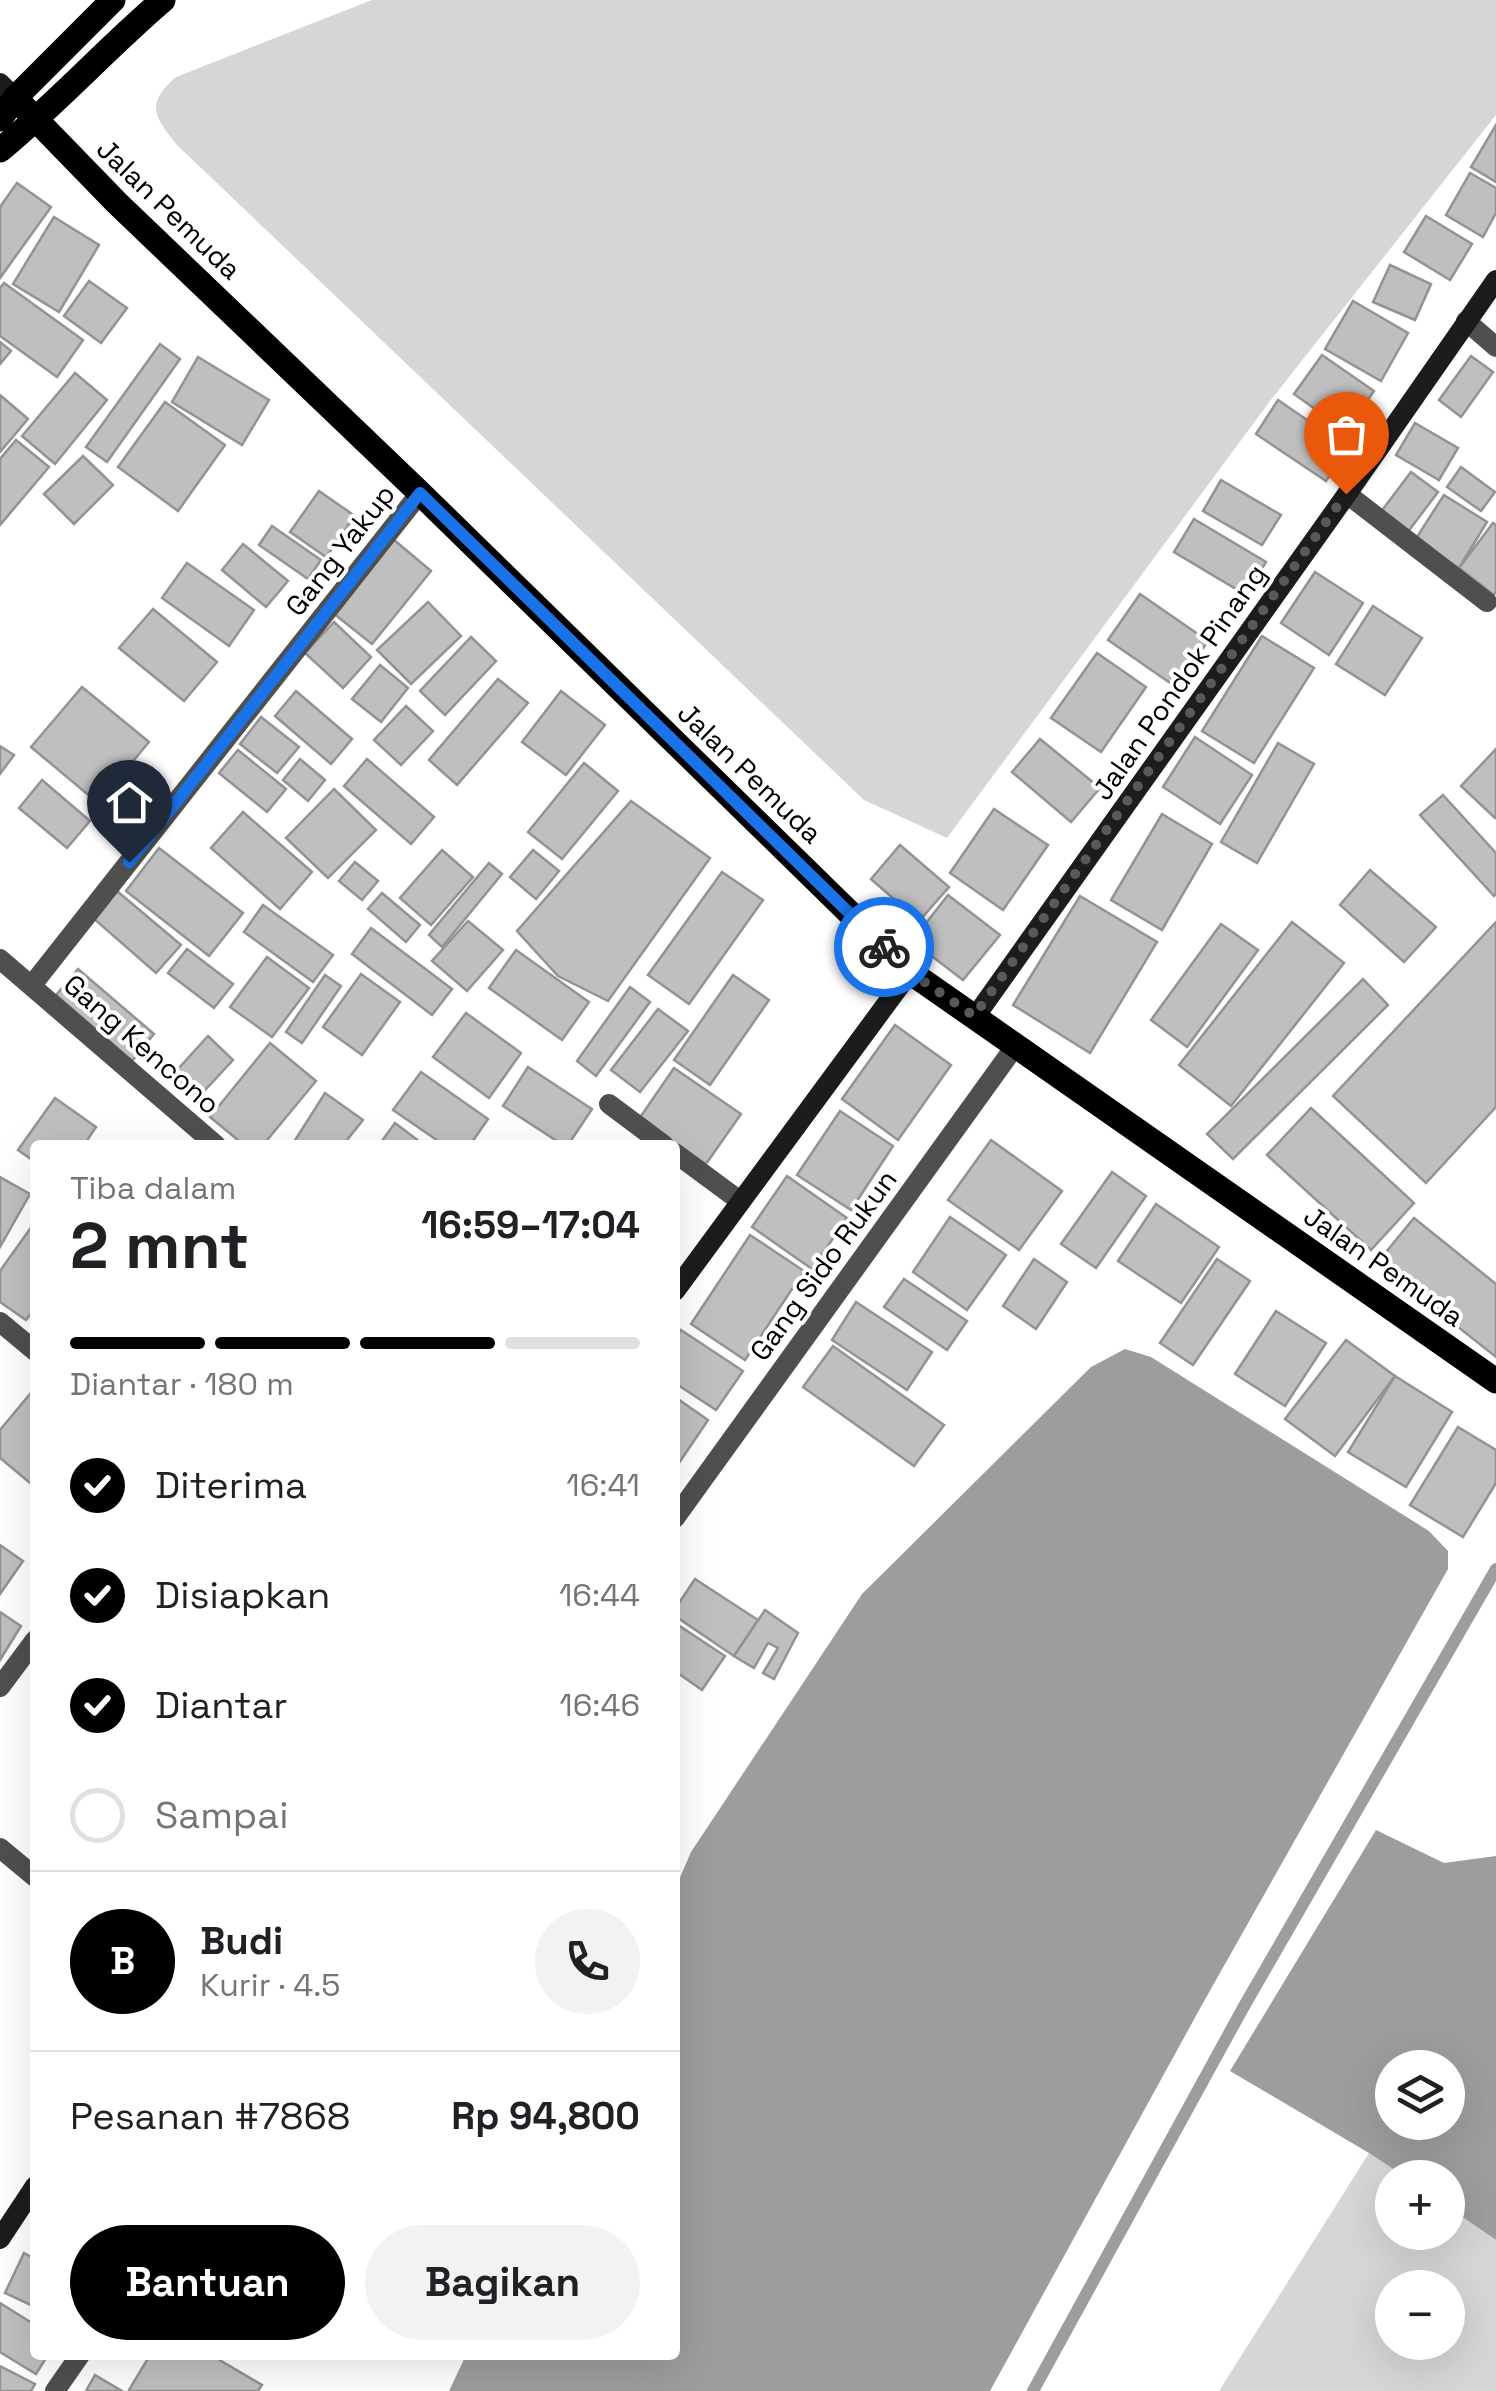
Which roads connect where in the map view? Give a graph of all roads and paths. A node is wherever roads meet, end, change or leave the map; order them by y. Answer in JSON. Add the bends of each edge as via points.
{"nodes":[{"id":1,"x":113,"y":0,"type":"edge"},
{"id":2,"x":163,"y":0,"type":"edge"},
{"id":3,"x":8,"y":90,"type":"edge"},
{"id":4,"x":0,"y":119,"type":"edge"},
{"id":5,"x":36,"y":120,"type":"junction"},
{"id":6,"x":0,"y":150,"type":"edge"},
{"id":7,"x":1496,"y":280,"type":"edge"},
{"id":8,"x":1466,"y":321,"type":"junction"},
{"id":9,"x":1496,"y":347,"type":"edge"},
{"id":10,"x":420,"y":493,"type":"junction"},
{"id":11,"x":1346,"y":494,"type":"junction"},
{"id":12,"x":1487,"y":602,"type":"dead end"},
{"id":13,"x":0,"y":959,"type":"edge"},
{"id":14,"x":910,"y":972,"type":"junction"},
{"id":15,"x":32,"y":985,"type":"junction"},
{"id":16,"x":974,"y":1016,"type":"junction"},
{"id":17,"x":1016,"y":1044,"type":"junction"},
{"id":18,"x":609,"y":1104,"type":"dead end"},
{"id":19,"x":210,"y":1140,"type":"edge"},
{"id":20,"x":657,"y":1140,"type":"edge"},
{"id":21,"x":680,"y":1157,"type":"edge"},
{"id":22,"x":740,"y":1201,"type":"junction"},
{"id":23,"x":680,"y":1283,"type":"edge"},
{"id":24,"x":0,"y":1322,"type":"edge"},
{"id":25,"x":30,"y":1346,"type":"edge"},
{"id":26,"x":1496,"y":1381,"type":"edge"},
{"id":27,"x":680,"y":1511,"type":"edge"},
{"id":28,"x":30,"y":1647,"type":"edge"},
{"id":29,"x":0,"y":1687,"type":"edge"},
{"id":30,"x":0,"y":1848,"type":"edge"},
{"id":31,"x":30,"y":1872,"type":"edge"},
{"id":32,"x":30,"y":2194,"type":"edge"},
{"id":33,"x":0,"y":2239,"type":"edge"},
{"id":34,"x":77,"y":2360,"type":"edge"},
{"id":35,"x":55,"y":2391,"type":"edge"}],
"edges":[{"from":1,"to":3,"type":"main road"},
{"from":2,"to":5,"type":"main road"},
{"from":3,"to":4,"type":"main road"},
{"from":3,"to":5,"type":"main road","name":"Jalan Pemuda"},
{"from":5,"to":6,"type":"main road"},
{"from":5,"to":10,"type":"main road","name":"Jalan Pemuda"},
{"from":7,"to":8,"type":"street","name":"Jalan Pondok Pinang"},
{"from":8,"to":9,"type":"street"},
{"from":8,"to":11,"type":"street","name":"Jalan Pondok Pinang"},
{"from":10,"to":14,"type":"main road","name":"Jalan Pemuda"},
{"from":10,"to":15,"type":"street","name":"Gang Yakup"},
{"from":11,"to":12,"type":"street"},
{"from":11,"to":16,"type":"street","name":"Jalan Pondok Pinang"},
{"from":13,"to":15,"type":"street"},
{"from":14,"to":16,"type":"main road","name":"Jalan Pemuda"},
{"from":14,"to":22,"type":"street"},
{"from":15,"to":19,"type":"street","name":"Gang Kencono"},
{"from":16,"to":17,"type":"main road","name":"Jalan Pemuda"},
{"from":17,"to":26,"type":"main road","name":"Jalan Pemuda"},
{"from":17,"to":27,"type":"street","name":"Gang Sido Rukun"},
{"from":18,"to":20,"type":"street"},
{"from":21,"to":22,"type":"street"},
{"from":22,"to":23,"type":"street"},
{"from":24,"to":25,"type":"street"},
{"from":28,"to":29,"type":"street"},
{"from":30,"to":31,"type":"street"},
{"from":32,"to":33,"type":"street"},
{"from":34,"to":35,"type":"street"}]}
